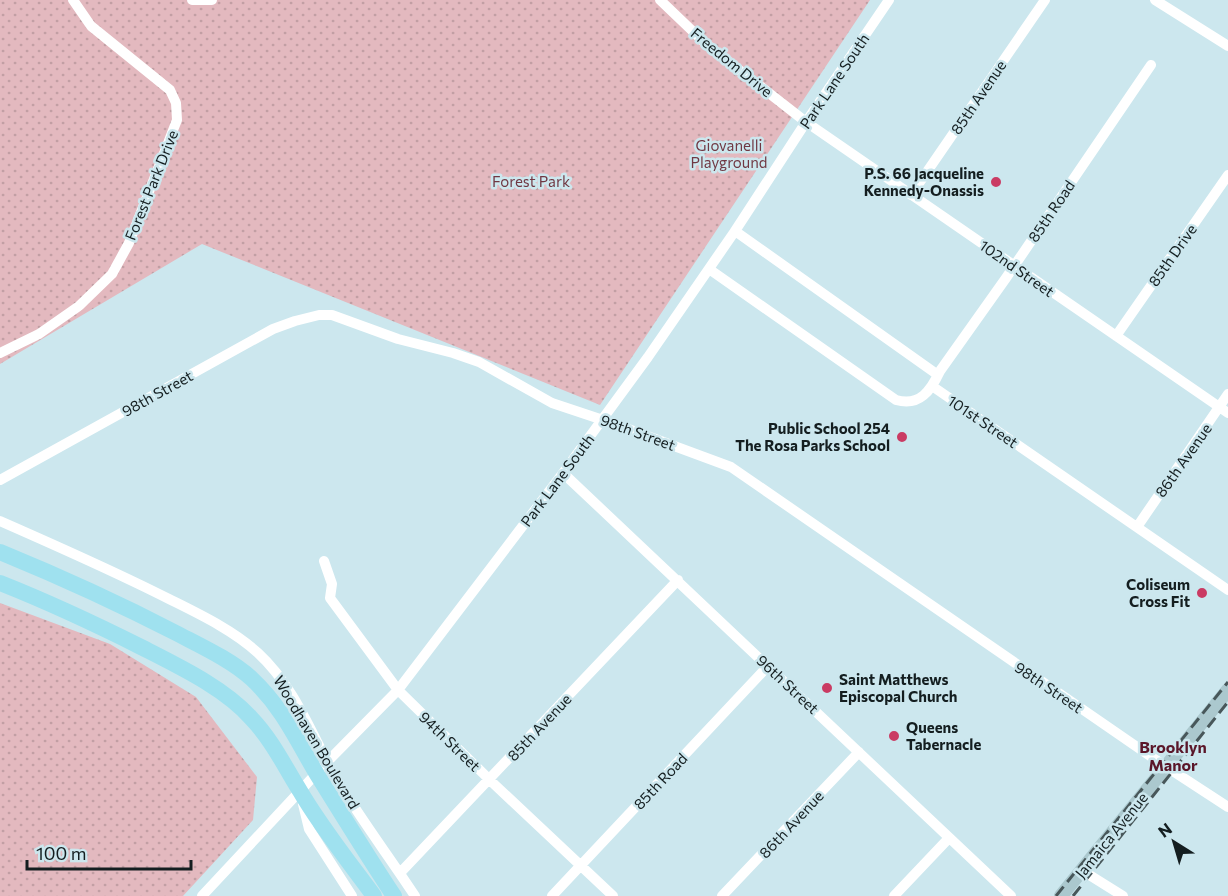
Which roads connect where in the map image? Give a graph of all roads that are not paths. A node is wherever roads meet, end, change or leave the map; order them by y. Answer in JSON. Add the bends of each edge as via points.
{"nodes":[{"id":1,"x":73,"y":0,"type":"edge"},
{"id":2,"x":192,"y":0,"type":"edge"},
{"id":3,"x":212,"y":0,"type":"edge"},
{"id":4,"x":660,"y":0,"type":"edge"},
{"id":5,"x":889,"y":0,"type":"edge"},
{"id":6,"x":1045,"y":0,"type":"edge"},
{"id":7,"x":1155,"y":0,"type":"edge"},
{"id":8,"x":1228,"y":46,"type":"edge"},
{"id":9,"x":1151,"y":65,"type":"dead end"},
{"id":10,"x":806,"y":122,"type":"junction"},
{"id":11,"x":1228,"y":175,"type":"edge"},
{"id":12,"x":911,"y":195,"type":"junction"},
{"id":13,"x":735,"y":231,"type":"junction"},
{"id":14,"x":1014,"y":266,"type":"junction"},
{"id":15,"x":709,"y":269,"type":"junction"},
{"id":16,"x":1116,"y":336,"type":"junction"},
{"id":17,"x":0,"y":353,"type":"edge"},
{"id":18,"x":938,"y":375,"type":"junction"},
{"id":19,"x":932,"y":386,"type":"junction"},
{"id":20,"x":1228,"y":394,"type":"edge"},
{"id":21,"x":1224,"y":410,"type":"edge"},
{"id":22,"x":602,"y":420,"type":"junction"},
{"id":23,"x":564,"y":473,"type":"junction"},
{"id":24,"x":0,"y":480,"type":"edge"},
{"id":25,"x":0,"y":521,"type":"edge"},
{"id":26,"x":1137,"y":526,"type":"junction"},
{"id":27,"x":0,"y":552,"type":"edge"},
{"id":28,"x":324,"y":561,"type":"dead end"},
{"id":29,"x":678,"y":580,"type":"junction"},
{"id":30,"x":0,"y":583,"type":"edge"},
{"id":31,"x":1228,"y":590,"type":"edge"},
{"id":32,"x":768,"y":666,"type":"junction"},
{"id":33,"x":398,"y":690,"type":"junction"},
{"id":34,"x":1227,"y":692,"type":"edge"},
{"id":35,"x":859,"y":752,"type":"junction"},
{"id":36,"x":1166,"y":767,"type":"junction"},
{"id":37,"x":322,"y":768,"type":"junction"},
{"id":38,"x":489,"y":780,"type":"junction"},
{"id":39,"x":300,"y":792,"type":"junction"},
{"id":40,"x":1228,"y":807,"type":"edge"},
{"id":41,"x":950,"y":838,"type":"junction"},
{"id":42,"x":582,"y":866,"type":"junction"},
{"id":43,"x":1083,"y":871,"type":"junction"},
{"id":44,"x":400,"y":873,"type":"junction"},
{"id":45,"x":395,"y":895,"type":"edge"},
{"id":46,"x":202,"y":896,"type":"edge"},
{"id":47,"x":352,"y":896,"type":"edge"},
{"id":48,"x":374,"y":896,"type":"edge"},
{"id":49,"x":415,"y":896,"type":"edge"},
{"id":50,"x":552,"y":896,"type":"edge"},
{"id":51,"x":613,"y":896,"type":"edge"},
{"id":52,"x":722,"y":896,"type":"edge"},
{"id":53,"x":894,"y":896,"type":"edge"},
{"id":54,"x":1011,"y":896,"type":"edge"},
{"id":55,"x":1061,"y":896,"type":"edge"},
{"id":56,"x":1123,"y":896,"type":"edge"}],
"edges":[{"from":1,"to":17,"type":"street","name":"Forest Park Drive","via":[[91,26],[170,90],[177,120],[129,243],[112,274],[79,306],[39,334]]},
{"from":2,"to":3,"type":"street"},
{"from":4,"to":10,"type":"street","name":"Freedom Drive","via":[[706,44]]},
{"from":5,"to":10,"type":"street","name":"Park Lane South"},
{"from":6,"to":12,"type":"street","name":"85th Avenue"},
{"from":7,"to":8,"type":"street"},
{"from":9,"to":14,"type":"street","name":"85th Road"},
{"from":10,"to":12,"type":"street","name":"102nd Street"},
{"from":10,"to":13,"type":"street","name":"Park Lane South"},
{"from":11,"to":16,"type":"street","name":"85th Drive"},
{"from":12,"to":14,"type":"street","name":"102nd Street"},
{"from":13,"to":15,"type":"street","name":"Park Lane South"},
{"from":13,"to":18,"type":"street"},
{"from":14,"to":16,"type":"street","name":"102nd Street"},
{"from":14,"to":18,"type":"street","name":"85th Road"},
{"from":15,"to":19,"type":"street","name":"101st Street","via":[[897,400],[913,402]]},
{"from":15,"to":22,"type":"street","name":"Park Lane South"},
{"from":16,"to":21,"type":"street","name":"102nd Street"},
{"from":18,"to":19,"type":"street","name":"85th Road"},
{"from":19,"to":26,"type":"street","name":"101st Street"},
{"from":20,"to":21,"type":"street","name":"86th Avenue"},
{"from":21,"to":26,"type":"street","name":"86th Avenue"},
{"from":22,"to":23,"type":"street","name":"Park Lane South"},
{"from":22,"to":24,"type":"street","name":"98th Street","via":[[552,403],[479,362],[332,315],[319,315],[273,329]]},
{"from":22,"to":36,"type":"street","name":"98th Street","via":[[731,468]]},
{"from":23,"to":29,"type":"street","name":"96th Street"},
{"from":23,"to":33,"type":"street","name":"Park Lane South"},
{"from":25,"to":37,"type":"street","name":"Woodhaven Boulevard","via":[[195,612],[257,652],[297,702]]},
{"from":26,"to":31,"type":"street","name":"101st Street"},
{"from":27,"to":37,"type":"main road","name":"Woodhaven Boulevard","via":[[138,613],[243,672],[274,704]]},
{"from":28,"to":33,"type":"street","name":"94th Street","via":[[332,584],[330,598]]},
{"from":29,"to":32,"type":"street","name":"96th Street"},
{"from":29,"to":38,"type":"street","name":"85th Avenue"},
{"from":30,"to":39,"type":"main road","via":[[109,631],[219,691],[253,719]]},
{"from":32,"to":35,"type":"street","name":"96th Street"},
{"from":32,"to":42,"type":"street","name":"85th Road"},
{"from":33,"to":37,"type":"street","name":"Park Lane South"},
{"from":33,"to":38,"type":"street","name":"94th Street"},
{"from":34,"to":36,"type":"main road","name":"Jamaica Avenue"},
{"from":35,"to":41,"type":"street","name":"96th Street"},
{"from":35,"to":52,"type":"street","name":"86th Avenue"},
{"from":36,"to":40,"type":"street","name":"98th Street"},
{"from":36,"to":43,"type":"main road","name":"Jamaica Avenue"},
{"from":37,"to":39,"type":"street","name":"Park Lane South"},
{"from":37,"to":44,"type":"street","name":"Woodhaven Boulevard","via":[[340,783]]},
{"from":37,"to":45,"type":"main road","name":"Woodhaven Boulevard"},
{"from":38,"to":42,"type":"street","name":"94th Street"},
{"from":38,"to":44,"type":"street","name":"85th Avenue"},
{"from":39,"to":46,"type":"street","name":"Park Lane South"},
{"from":39,"to":47,"type":"street","via":[[309,829]]},
{"from":39,"to":48,"type":"main road"},
{"from":41,"to":53,"type":"street"},
{"from":41,"to":54,"type":"street","name":"96th Street"},
{"from":42,"to":50,"type":"street","name":"85th Road"},
{"from":42,"to":51,"type":"street","name":"94th Street"},
{"from":43,"to":55,"type":"main road","name":"Jamaica Avenue"},
{"from":43,"to":56,"type":"street"},
{"from":44,"to":49,"type":"street","name":"Woodhaven Boulevard"}]}
